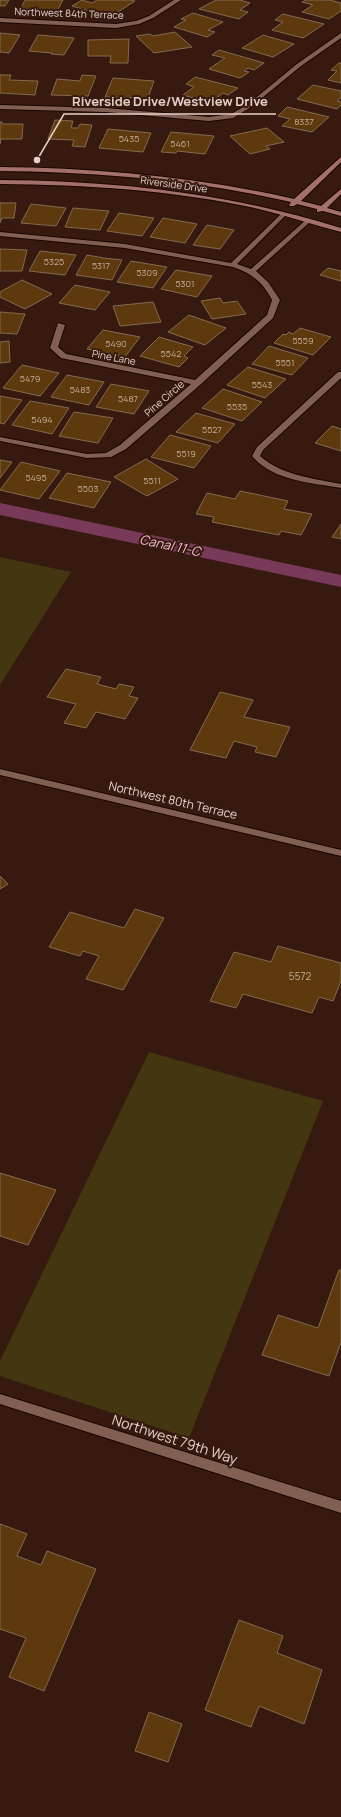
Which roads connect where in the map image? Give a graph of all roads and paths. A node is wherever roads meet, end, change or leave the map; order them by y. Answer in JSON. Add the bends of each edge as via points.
{"nodes":[{"id":1,"x":178,"y":0,"type":"edge"},
{"id":2,"x":0,"y":20,"type":"edge"},
{"id":3,"x":341,"y":35,"type":"edge"},
{"id":4,"x":0,"y":107,"type":"edge"},
{"id":5,"x":341,"y":159,"type":"edge"},
{"id":6,"x":0,"y":169,"type":"edge"},
{"id":7,"x":0,"y":182,"type":"edge"},
{"id":8,"x":341,"y":191,"type":"edge"},
{"id":9,"x":296,"y":201,"type":"junction"},
{"id":10,"x":322,"y":208,"type":"junction"},
{"id":11,"x":284,"y":214,"type":"junction"},
{"id":12,"x":341,"y":214,"type":"edge"},
{"id":13,"x":308,"y":220,"type":"junction"},
{"id":14,"x":341,"y":230,"type":"edge"},
{"id":15,"x":0,"y":234,"type":"edge"},
{"id":16,"x":231,"y":266,"type":"junction"},
{"id":17,"x":251,"y":272,"type":"junction"},
{"id":18,"x":61,"y":325,"type":"dead end"},
{"id":19,"x":341,"y":374,"type":"edge"},
{"id":20,"x":197,"y":384,"type":"junction"},
{"id":21,"x":0,"y":439,"type":"edge"},
{"id":22,"x":341,"y":486,"type":"edge"},
{"id":23,"x":0,"y":772,"type":"edge"},
{"id":24,"x":341,"y":853,"type":"edge"},
{"id":25,"x":0,"y":1399,"type":"edge"},
{"id":26,"x":341,"y":1507,"type":"edge"}],
"edges":[{"from":1,"to":2,"type":"street","name":"Northwest 84th Terrace","via":[[137,23],[116,26]]},
{"from":3,"to":4,"type":"street","via":[[233,116],[209,119],[106,110]]},
{"from":5,"to":9,"type":"street"},
{"from":6,"to":9,"type":"street","name":"Riverside Drive","via":[[138,176],[210,185]]},
{"from":7,"to":11,"type":"street","name":"Riverside Drive","via":[[138,188],[242,204]]},
{"from":8,"to":10,"type":"street"},
{"from":9,"to":10,"type":"street","name":"Riverside Drive"},
{"from":9,"to":11,"type":"street"},
{"from":10,"to":12,"type":"street","name":"Riverside Drive"},
{"from":10,"to":13,"type":"street"},
{"from":11,"to":13,"type":"street","name":"Riverside Drive"},
{"from":11,"to":16,"type":"street"},
{"from":13,"to":14,"type":"street","name":"Riverside Drive"},
{"from":13,"to":17,"type":"street"},
{"from":15,"to":16,"type":"street","name":"Pine Circle","via":[[135,246]]},
{"from":16,"to":17,"type":"street","name":"Pine Circle"},
{"from":17,"to":20,"type":"street","name":"Pine Circle","via":[[268,286],[276,300],[270,316]]},
{"from":18,"to":20,"type":"street","name":"Pine Lane","via":[[54,348],[64,356]]},
{"from":19,"to":22,"type":"street","via":[[260,449],[256,456],[275,470]]},
{"from":20,"to":21,"type":"street","name":"Pine Circle","via":[[123,447],[108,455],[87,456]]},
{"from":23,"to":24,"type":"street","name":"Northwest 80th Terrace"},
{"from":25,"to":26,"type":"street","name":"Northwest 79th Way"}]}
